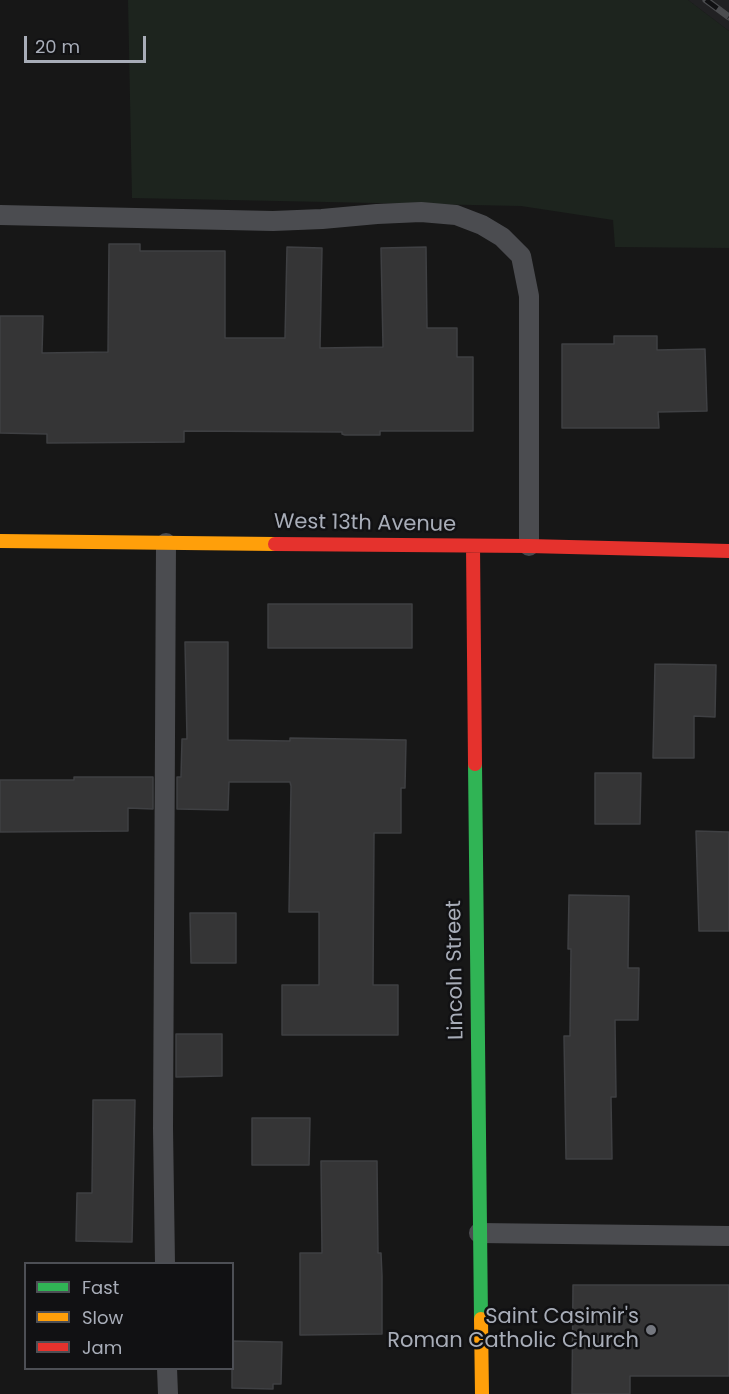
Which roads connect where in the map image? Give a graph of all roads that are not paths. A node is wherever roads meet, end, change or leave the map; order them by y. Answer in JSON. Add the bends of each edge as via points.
{"nodes":[{"id":1,"x":0,"y":215,"type":"edge"},
{"id":2,"x":0,"y":541,"type":"edge"},
{"id":3,"x":166,"y":543,"type":"junction"},
{"id":4,"x":473,"y":546,"type":"junction"},
{"id":5,"x":529,"y":546,"type":"junction"},
{"id":6,"x":729,"y":551,"type":"edge"},
{"id":7,"x":479,"y":1233,"type":"junction"},
{"id":8,"x":729,"y":1236,"type":"edge"},
{"id":9,"x":165,"y":1262,"type":"edge"},
{"id":10,"x":167,"y":1370,"type":"edge"},
{"id":11,"x":168,"y":1394,"type":"edge"},
{"id":12,"x":482,"y":1394,"type":"edge"}],
"edges":[{"from":1,"to":5,"type":"lane","via":[[273,221],[421,212],[456,215],[502,237],[521,256],[529,296]]},
{"from":2,"to":3,"type":"street","name":"West 13th Avenue"},
{"from":3,"to":4,"type":"street","name":"West 13th Avenue"},
{"from":3,"to":9,"type":"lane","via":[[162,1128]]},
{"from":4,"to":5,"type":"street","name":"West 13th Avenue"},
{"from":4,"to":7,"type":"street","name":"Lincoln Street"},
{"from":5,"to":6,"type":"street","name":"West 13th Avenue"},
{"from":7,"to":8,"type":"lane"},
{"from":7,"to":12,"type":"street","name":"Lincoln Street"},
{"from":10,"to":11,"type":"lane"}]}
